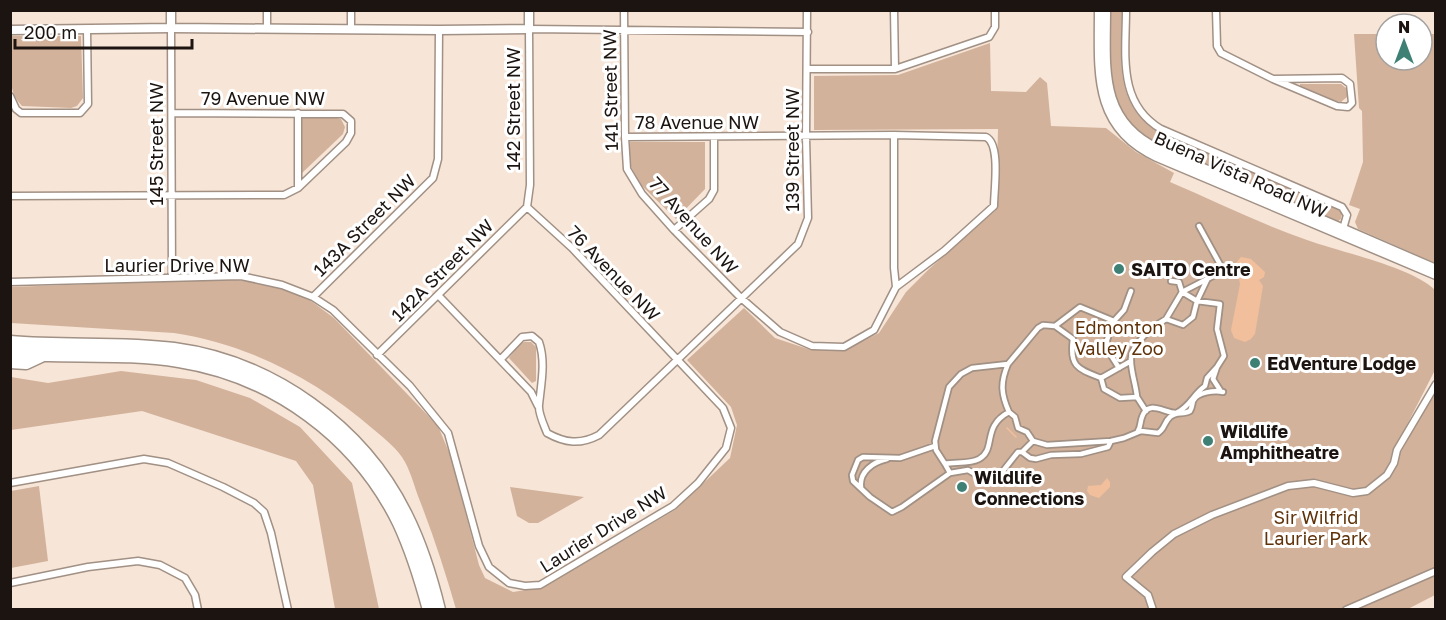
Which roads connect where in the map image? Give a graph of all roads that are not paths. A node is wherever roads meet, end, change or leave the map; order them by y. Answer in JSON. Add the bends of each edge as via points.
{"nodes":[{"id":1,"x":171,"y":10,"type":"edge"},
{"id":2,"x":267,"y":10,"type":"edge"},
{"id":3,"x":351,"y":10,"type":"edge"},
{"id":4,"x":530,"y":10,"type":"edge"},
{"id":5,"x":624,"y":10,"type":"edge"},
{"id":6,"x":807,"y":10,"type":"edge"},
{"id":7,"x":894,"y":10,"type":"edge"},
{"id":8,"x":995,"y":10,"type":"edge"},
{"id":9,"x":1099,"y":10,"type":"edge"},
{"id":10,"x":1106,"y":10,"type":"edge"},
{"id":11,"x":1125,"y":10,"type":"edge"},
{"id":12,"x":1216,"y":10,"type":"edge"},
{"id":13,"x":171,"y":28,"type":"junction"},
{"id":14,"x":267,"y":28,"type":"junction"},
{"id":15,"x":351,"y":29,"type":"junction"},
{"id":16,"x":529,"y":29,"type":"junction"},
{"id":17,"x":624,"y":29,"type":"junction"},
{"id":18,"x":10,"y":30,"type":"edge"},
{"id":19,"x":87,"y":30,"type":"junction"},
{"id":20,"x":439,"y":30,"type":"junction"},
{"id":21,"x":808,"y":32,"type":"junction"},
{"id":22,"x":807,"y":69,"type":"junction"},
{"id":23,"x":895,"y":69,"type":"junction"},
{"id":24,"x":1272,"y":79,"type":"junction"},
{"id":25,"x":10,"y":96,"type":"edge"},
{"id":26,"x":172,"y":113,"type":"junction"},
{"id":27,"x":298,"y":113,"type":"junction"},
{"id":28,"x":894,"y":135,"type":"junction"},
{"id":29,"x":625,"y":137,"type":"junction"},
{"id":30,"x":714,"y":137,"type":"junction"},
{"id":31,"x":806,"y":137,"type":"junction"},
{"id":32,"x":627,"y":169,"type":"joint"},
{"id":33,"x":298,"y":188,"type":"junction"},
{"id":34,"x":173,"y":195,"type":"junction"},
{"id":35,"x":10,"y":196,"type":"edge"},
{"id":36,"x":527,"y":207,"type":"junction"},
{"id":37,"x":1199,"y":226,"type":"dead end"},
{"id":38,"x":1343,"y":229,"type":"junction"},
{"id":39,"x":674,"y":230,"type":"junction"},
{"id":40,"x":1436,"y":270,"type":"edge"},
{"id":41,"x":1436,"y":275,"type":"edge"},
{"id":42,"x":172,"y":277,"type":"junction"},
{"id":43,"x":1206,"y":280,"type":"junction"},
{"id":44,"x":1171,"y":281,"type":"dead end"},
{"id":45,"x":10,"y":282,"type":"edge"},
{"id":46,"x":896,"y":287,"type":"junction"},
{"id":47,"x":1131,"y":291,"type":"dead end"},
{"id":48,"x":1182,"y":292,"type":"junction"},
{"id":49,"x":438,"y":295,"type":"junction"},
{"id":50,"x":313,"y":297,"type":"junction"},
{"id":51,"x":741,"y":298,"type":"junction"},
{"id":52,"x":1197,"y":301,"type":"junction"},
{"id":53,"x":1166,"y":319,"type":"junction"},
{"id":54,"x":1114,"y":321,"type":"junction"},
{"id":55,"x":1055,"y":326,"type":"junction"},
{"id":56,"x":14,"y":340,"type":"edge"},
{"id":57,"x":10,"y":353,"type":"edge"},
{"id":58,"x":44,"y":354,"type":"junction"},
{"id":59,"x":377,"y":355,"type":"junction"},
{"id":60,"x":501,"y":359,"type":"junction"},
{"id":61,"x":678,"y":360,"type":"junction"},
{"id":62,"x":1131,"y":361,"type":"junction"},
{"id":63,"x":10,"y":362,"type":"edge"},
{"id":64,"x":1008,"y":364,"type":"junction"},
{"id":65,"x":1217,"y":367,"type":"junction"},
{"id":66,"x":1119,"y":368,"type":"junction"},
{"id":67,"x":1101,"y":378,"type":"junction"},
{"id":68,"x":1436,"y":384,"type":"edge"},
{"id":69,"x":1137,"y":397,"type":"junction"},
{"id":70,"x":1193,"y":400,"type":"junction"},
{"id":71,"x":538,"y":406,"type":"junction"},
{"id":72,"x":1146,"y":411,"type":"junction"},
{"id":73,"x":1010,"y":412,"type":"junction"},
{"id":74,"x":1176,"y":413,"type":"junction"},
{"id":75,"x":1138,"y":431,"type":"junction"},
{"id":76,"x":1034,"y":441,"type":"junction"},
{"id":77,"x":1111,"y":441,"type":"junction"},
{"id":78,"x":1069,"y":444,"type":"junction"},
{"id":79,"x":935,"y":446,"type":"junction"},
{"id":80,"x":1022,"y":452,"type":"junction"},
{"id":81,"x":1069,"y":455,"type":"junction"},
{"id":82,"x":890,"y":459,"type":"junction"},
{"id":83,"x":945,"y":464,"type":"junction"},
{"id":84,"x":950,"y":473,"type":"junction"},
{"id":85,"x":10,"y":483,"type":"edge"},
{"id":86,"x":864,"y":492,"type":"junction"},
{"id":87,"x":1436,"y":571,"type":"edge"},
{"id":88,"x":10,"y":583,"type":"edge"},
{"id":89,"x":198,"y":609,"type":"edge"},
{"id":90,"x":288,"y":609,"type":"edge"},
{"id":91,"x":429,"y":609,"type":"edge"},
{"id":92,"x":439,"y":609,"type":"edge"},
{"id":93,"x":1153,"y":609,"type":"edge"},
{"id":94,"x":1346,"y":609,"type":"edge"}],
"edges":[{"from":1,"to":13,"type":"street","name":"145 Street NW"},
{"from":2,"to":14,"type":"street"},
{"from":3,"to":15,"type":"street"},
{"from":4,"to":16,"type":"street","name":"142 Street NW"},
{"from":5,"to":17,"type":"street","name":"141 Street NW"},
{"from":6,"to":21,"type":"street","name":"139 Street NW"},
{"from":7,"to":23,"type":"street"},
{"from":8,"to":23,"type":"street","via":[[995,27],[989,37]]},
{"from":9,"to":41,"type":"street","name":"Buena Vista Road NW","via":[[1099,74],[1104,100],[1116,124],[1134,144]]},
{"from":10,"to":38,"type":"street","name":"Buena Vista Road NW","via":[[1108,89],[1116,111],[1131,131],[1151,146]]},
{"from":11,"to":38,"type":"street","name":"Buena Vista Road NW","via":[[1127,84],[1134,103],[1148,120],[1342,207],[1347,218]]},
{"from":12,"to":24,"type":"street","via":[[1217,46],[1221,53]]},
{"from":13,"to":14,"type":"street"},
{"from":13,"to":19,"type":"street"},
{"from":13,"to":26,"type":"street","name":"145 Street NW"},
{"from":14,"to":15,"type":"street"},
{"from":15,"to":20,"type":"street"},
{"from":16,"to":17,"type":"street"},
{"from":16,"to":20,"type":"street"},
{"from":16,"to":36,"type":"street","name":"142 Street NW"},
{"from":17,"to":21,"type":"street"},
{"from":17,"to":29,"type":"street","name":"141 Street NW"},
{"from":18,"to":19,"type":"street"},
{"from":19,"to":25,"type":"street","via":[[88,104],[80,113],[21,113]]},
{"from":20,"to":50,"type":"street","name":"143A Street NW","via":[[438,159],[433,178]]},
{"from":21,"to":22,"type":"street","name":"139 Street NW"},
{"from":22,"to":23,"type":"street"},
{"from":22,"to":31,"type":"street","name":"139 Street NW"},
{"from":24,"to":24,"type":"street","via":[[1337,106],[1348,107],[1352,103],[1350,84],[1342,78]]},
{"from":26,"to":27,"type":"street","name":"79 Avenue NW"},
{"from":26,"to":34,"type":"street","name":"145 Street NW"},
{"from":27,"to":33,"type":"street"},
{"from":27,"to":33,"type":"street","name":"79 Avenue NW","via":[[343,114],[351,121],[346,142]]},
{"from":28,"to":31,"type":"street","name":"78 Avenue NW"},
{"from":28,"to":46,"type":"street"},
{"from":28,"to":46,"type":"street","name":"78 Avenue NW","via":[[987,137],[996,149],[994,206]]},
{"from":29,"to":30,"type":"street","name":"78 Avenue NW"},
{"from":29,"to":32,"type":"street","name":"141 Street NW"},
{"from":30,"to":31,"type":"street","name":"78 Avenue NW"},
{"from":30,"to":39,"type":"street","via":[[714,190]]},
{"from":31,"to":51,"type":"street","name":"139 Street NW","via":[[808,218],[798,244]]},
{"from":32,"to":39,"type":"street","name":"77 Avenue NW","via":[[642,194]]},
{"from":33,"to":34,"type":"street","via":[[284,195]]},
{"from":34,"to":35,"type":"street"},
{"from":34,"to":42,"type":"street","name":"145 Street NW"},
{"from":36,"to":49,"type":"street","name":"142A Street NW"},
{"from":36,"to":61,"type":"street","name":"76 Avenue NW","via":[[572,248]]},
{"from":37,"to":43,"type":"street","via":[[1222,268]]},
{"from":38,"to":40,"type":"street","name":"Buena Vista Road NW"},
{"from":39,"to":51,"type":"street","name":"77 Avenue NW"},
{"from":42,"to":45,"type":"street","name":"Laurier Drive NW"},
{"from":42,"to":50,"type":"street","name":"Laurier Drive NW","via":[[241,276]]},
{"from":43,"to":48,"type":"street","via":[[1191,283]]},
{"from":43,"to":52,"type":"street"},
{"from":44,"to":48,"type":"street","via":[[1179,282]]},
{"from":46,"to":51,"type":"street","name":"77 Avenue NW","via":[[874,330],[844,346],[812,346],[780,332]]},
{"from":47,"to":54,"type":"street","via":[[1124,310]]},
{"from":48,"to":52,"type":"street"},
{"from":48,"to":53,"type":"street"},
{"from":49,"to":59,"type":"street","name":"142A Street NW"},
{"from":49,"to":60,"type":"street"},
{"from":50,"to":59,"type":"street","name":"Laurier Drive NW","via":[[333,310]]},
{"from":51,"to":61,"type":"street"},
{"from":52,"to":53,"type":"street","via":[[1193,317],[1183,325]]},
{"from":52,"to":65,"type":"street","via":[[1220,304],[1217,329],[1224,356]]},
{"from":53,"to":62,"type":"street","via":[[1148,330]]},
{"from":54,"to":55,"type":"street","via":[[1080,307]]},
{"from":54,"to":66,"type":"street","via":[[1107,346]]},
{"from":55,"to":64,"type":"street","via":[[1038,328]]},
{"from":55,"to":67,"type":"street","via":[[1073,339],[1071,355],[1079,369]]},
{"from":56,"to":92,"type":"highway","via":[[176,350],[242,367],[286,388],[342,429],[381,473],[416,536]]},
{"from":57,"to":58,"type":"highway"},
{"from":58,"to":63,"type":"highway","via":[[26,363]]},
{"from":58,"to":91,"type":"highway","via":[[195,364],[259,385],[301,409],[351,453],[384,496],[412,554]]},
{"from":59,"to":61,"type":"street","name":"Laurier Drive NW","via":[[410,386],[448,433],[479,546],[489,567],[509,583],[525,586],[540,585],[673,506],[726,448],[731,428],[723,408]]},
{"from":60,"to":71,"type":"street","via":[[531,392]]},
{"from":60,"to":71,"type":"street","via":[[522,337],[532,336],[539,342],[543,364]]},
{"from":61,"to":71,"type":"street","via":[[588,441],[559,440],[547,433]]},
{"from":62,"to":66,"type":"street"},
{"from":62,"to":69,"type":"street"},
{"from":64,"to":73,"type":"street","via":[[1001,387]]},
{"from":64,"to":79,"type":"street","via":[[972,368],[954,380],[945,395]]},
{"from":65,"to":70,"type":"street"},
{"from":65,"to":70,"type":"street","via":[[1213,378],[1223,392],[1212,390]]},
{"from":66,"to":67,"type":"street"},
{"from":67,"to":69,"type":"street","via":[[1104,389],[1120,398]]},
{"from":68,"to":93,"type":"street","via":[[1397,450],[1387,475],[1367,491],[1353,493],[1314,483],[1288,486],[1174,534],[1126,577],[1148,595]]},
{"from":69,"to":72,"type":"street"},
{"from":70,"to":74,"type":"street"},
{"from":72,"to":74,"type":"street","via":[[1157,407]]},
{"from":72,"to":75,"type":"street"},
{"from":73,"to":76,"type":"street","via":[[1018,428],[1029,433]]},
{"from":73,"to":83,"type":"street","via":[[991,429],[983,456],[972,462]]},
{"from":74,"to":75,"type":"street","via":[[1158,433]]},
{"from":75,"to":77,"type":"street"},
{"from":76,"to":78,"type":"street"},
{"from":76,"to":80,"type":"street"},
{"from":77,"to":78,"type":"street"},
{"from":77,"to":81,"type":"street","via":[[1108,447]]},
{"from":78,"to":81,"type":"street"},
{"from":79,"to":82,"type":"street"},
{"from":79,"to":83,"type":"street"},
{"from":80,"to":81,"type":"street","via":[[1036,459]]},
{"from":80,"to":84,"type":"street","via":[[992,482],[968,470]]},
{"from":82,"to":86,"type":"street","via":[[878,462],[863,474],[860,483]]},
{"from":82,"to":86,"type":"street","via":[[866,456],[858,460],[852,479]]},
{"from":83,"to":84,"type":"street"},
{"from":84,"to":86,"type":"street","via":[[892,512]]},
{"from":85,"to":90,"type":"street","via":[[144,459],[168,463],[223,487],[264,512]]},
{"from":87,"to":94,"type":"street"},
{"from":88,"to":89,"type":"street","via":[[138,561],[160,565],[185,578]]}]}
